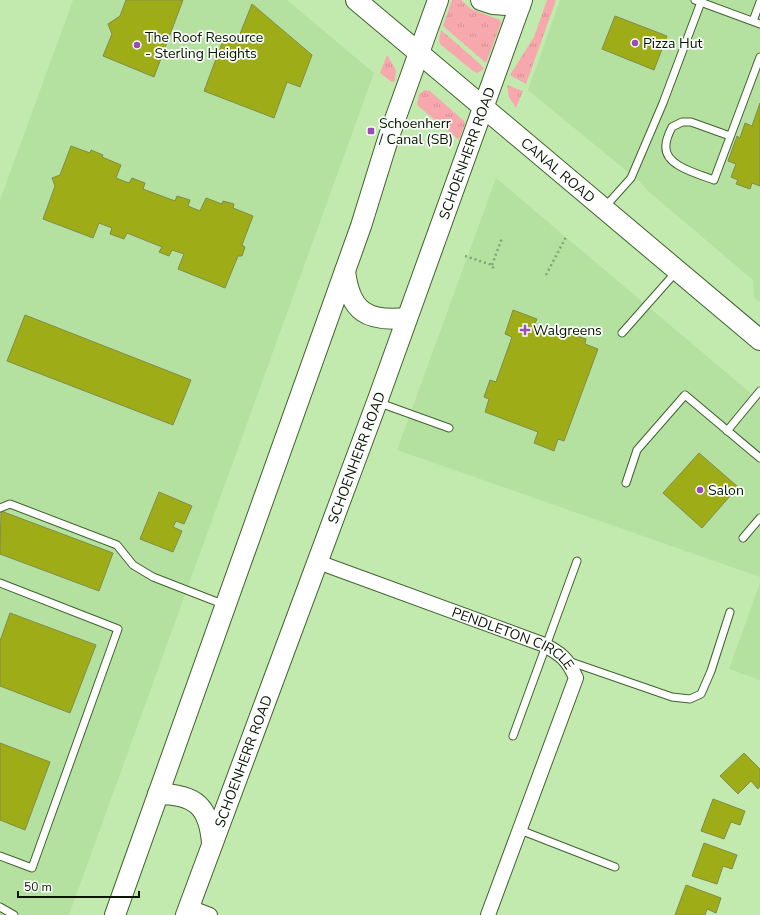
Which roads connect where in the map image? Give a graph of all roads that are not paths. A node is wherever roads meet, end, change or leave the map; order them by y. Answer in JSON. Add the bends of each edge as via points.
{"nodes":[{"id":1,"x":356,"y":0,"type":"edge"},
{"id":2,"x":438,"y":0,"type":"edge"},
{"id":3,"x":481,"y":0,"type":"edge"},
{"id":4,"x":698,"y":1,"type":"edge"},
{"id":5,"x":760,"y":2,"type":"edge"},
{"id":6,"x":521,"y":3,"type":"edge"},
{"id":7,"x":757,"y":23,"type":"edge"},
{"id":8,"x":419,"y":54,"type":"junction"},
{"id":9,"x":760,"y":57,"type":"edge"},
{"id":10,"x":484,"y":108,"type":"junction"},
{"id":11,"x":730,"y":136,"type":"junction"},
{"id":12,"x":603,"y":210,"type":"junction"},
{"id":13,"x":345,"y":269,"type":"junction"},
{"id":14,"x":676,"y":271,"type":"junction"},
{"id":15,"x":408,"y":318,"type":"junction"},
{"id":16,"x":622,"y":333,"type":"dead end"},
{"id":17,"x":759,"y":338,"type":"edge"},
{"id":18,"x":760,"y":391,"type":"edge"},
{"id":19,"x":377,"y":402,"type":"junction"},
{"id":20,"x":449,"y":428,"type":"dead end"},
{"id":21,"x":728,"y":431,"type":"junction"},
{"id":22,"x":760,"y":458,"type":"edge"},
{"id":23,"x":626,"y":483,"type":"dead end"},
{"id":24,"x":0,"y":508,"type":"edge"},
{"id":25,"x":760,"y":518,"type":"edge"},
{"id":26,"x":743,"y":538,"type":"dead end"},
{"id":27,"x":577,"y":561,"type":"dead end"},
{"id":28,"x":318,"y":562,"type":"junction"},
{"id":29,"x":0,"y":583,"type":"edge"},
{"id":30,"x":225,"y":605,"type":"junction"},
{"id":31,"x":730,"y":612,"type":"dead end"},
{"id":32,"x":547,"y":646,"type":"junction"},
{"id":33,"x":566,"y":661,"type":"junction"},
{"id":34,"x":513,"y":736,"type":"dead end"},
{"id":35,"x":158,"y":794,"type":"junction"},
{"id":36,"x":520,"y":830,"type":"junction"},
{"id":37,"x":212,"y":843,"type":"junction"},
{"id":38,"x":0,"y":856,"type":"edge"},
{"id":39,"x":615,"y":867,"type":"dead end"},
{"id":40,"x":0,"y":908,"type":"edge"},
{"id":41,"x":188,"y":911,"type":"edge"},
{"id":42,"x":14,"y":915,"type":"edge"},
{"id":43,"x":115,"y":915,"type":"edge"},
{"id":44,"x":210,"y":915,"type":"edge"},
{"id":45,"x":488,"y":915,"type":"edge"}],
"edges":[{"from":1,"to":8,"type":"main road","name":"CANAL ROAD"},
{"from":2,"to":8,"type":"main road"},
{"from":3,"to":6,"type":"main road","via":[[493,4]]},
{"from":4,"to":7,"type":"lane"},
{"from":4,"to":12,"type":"lane","via":[[663,103],[631,178]]},
{"from":5,"to":7,"type":"lane"},
{"from":6,"to":10,"type":"main road","name":"SCHOENHERR ROAD"},
{"from":8,"to":10,"type":"main road","name":"CANAL ROAD"},
{"from":8,"to":13,"type":"main road"},
{"from":9,"to":11,"type":"lane"},
{"from":10,"to":12,"type":"main road","name":"CANAL ROAD"},
{"from":10,"to":15,"type":"main road","name":"SCHOENHERR ROAD"},
{"from":11,"to":11,"type":"lane","via":[[714,180],[678,165],[669,158],[665,147],[672,127],[682,122],[691,122]]},
{"from":12,"to":14,"type":"main road","name":"CANAL ROAD"},
{"from":13,"to":15,"type":"main road","via":[[347,289],[359,308],[383,319]]},
{"from":13,"to":30,"type":"main road"},
{"from":14,"to":16,"type":"lane"},
{"from":14,"to":17,"type":"main road","name":"CANAL ROAD"},
{"from":15,"to":19,"type":"main road","name":"SCHOENHERR ROAD"},
{"from":18,"to":21,"type":"lane"},
{"from":19,"to":20,"type":"lane"},
{"from":19,"to":28,"type":"main road","name":"SCHOENHERR ROAD"},
{"from":21,"to":22,"type":"lane"},
{"from":21,"to":23,"type":"lane","via":[[684,395],[637,450]]},
{"from":24,"to":30,"type":"lane","via":[[10,504],[117,545],[133,565],[154,577]]},
{"from":25,"to":26,"type":"lane"},
{"from":27,"to":32,"type":"lane"},
{"from":28,"to":32,"type":"street","name":"PENDLETON CIRCLE"},
{"from":28,"to":37,"type":"main road","name":"SCHOENHERR ROAD"},
{"from":29,"to":38,"type":"lane","via":[[118,629],[32,868]]},
{"from":30,"to":35,"type":"main road"},
{"from":31,"to":33,"type":"lane","via":[[701,694],[690,699],[672,697]]},
{"from":32,"to":33,"type":"street","name":"PENDLETON CIRCLE","via":[[558,652]]},
{"from":32,"to":34,"type":"lane"},
{"from":33,"to":36,"type":"street","name":"PENDLETON CIRCLE","via":[[576,678]]},
{"from":35,"to":37,"type":"main road","via":[[185,796],[196,803],[211,825]]},
{"from":35,"to":43,"type":"main road"},
{"from":36,"to":39,"type":"lane"},
{"from":36,"to":45,"type":"street","name":"PENDLETON CIRCLE"},
{"from":37,"to":41,"type":"main road","name":"SCHOENHERR ROAD"},
{"from":40,"to":42,"type":"lane"},
{"from":41,"to":44,"type":"street"}]}
